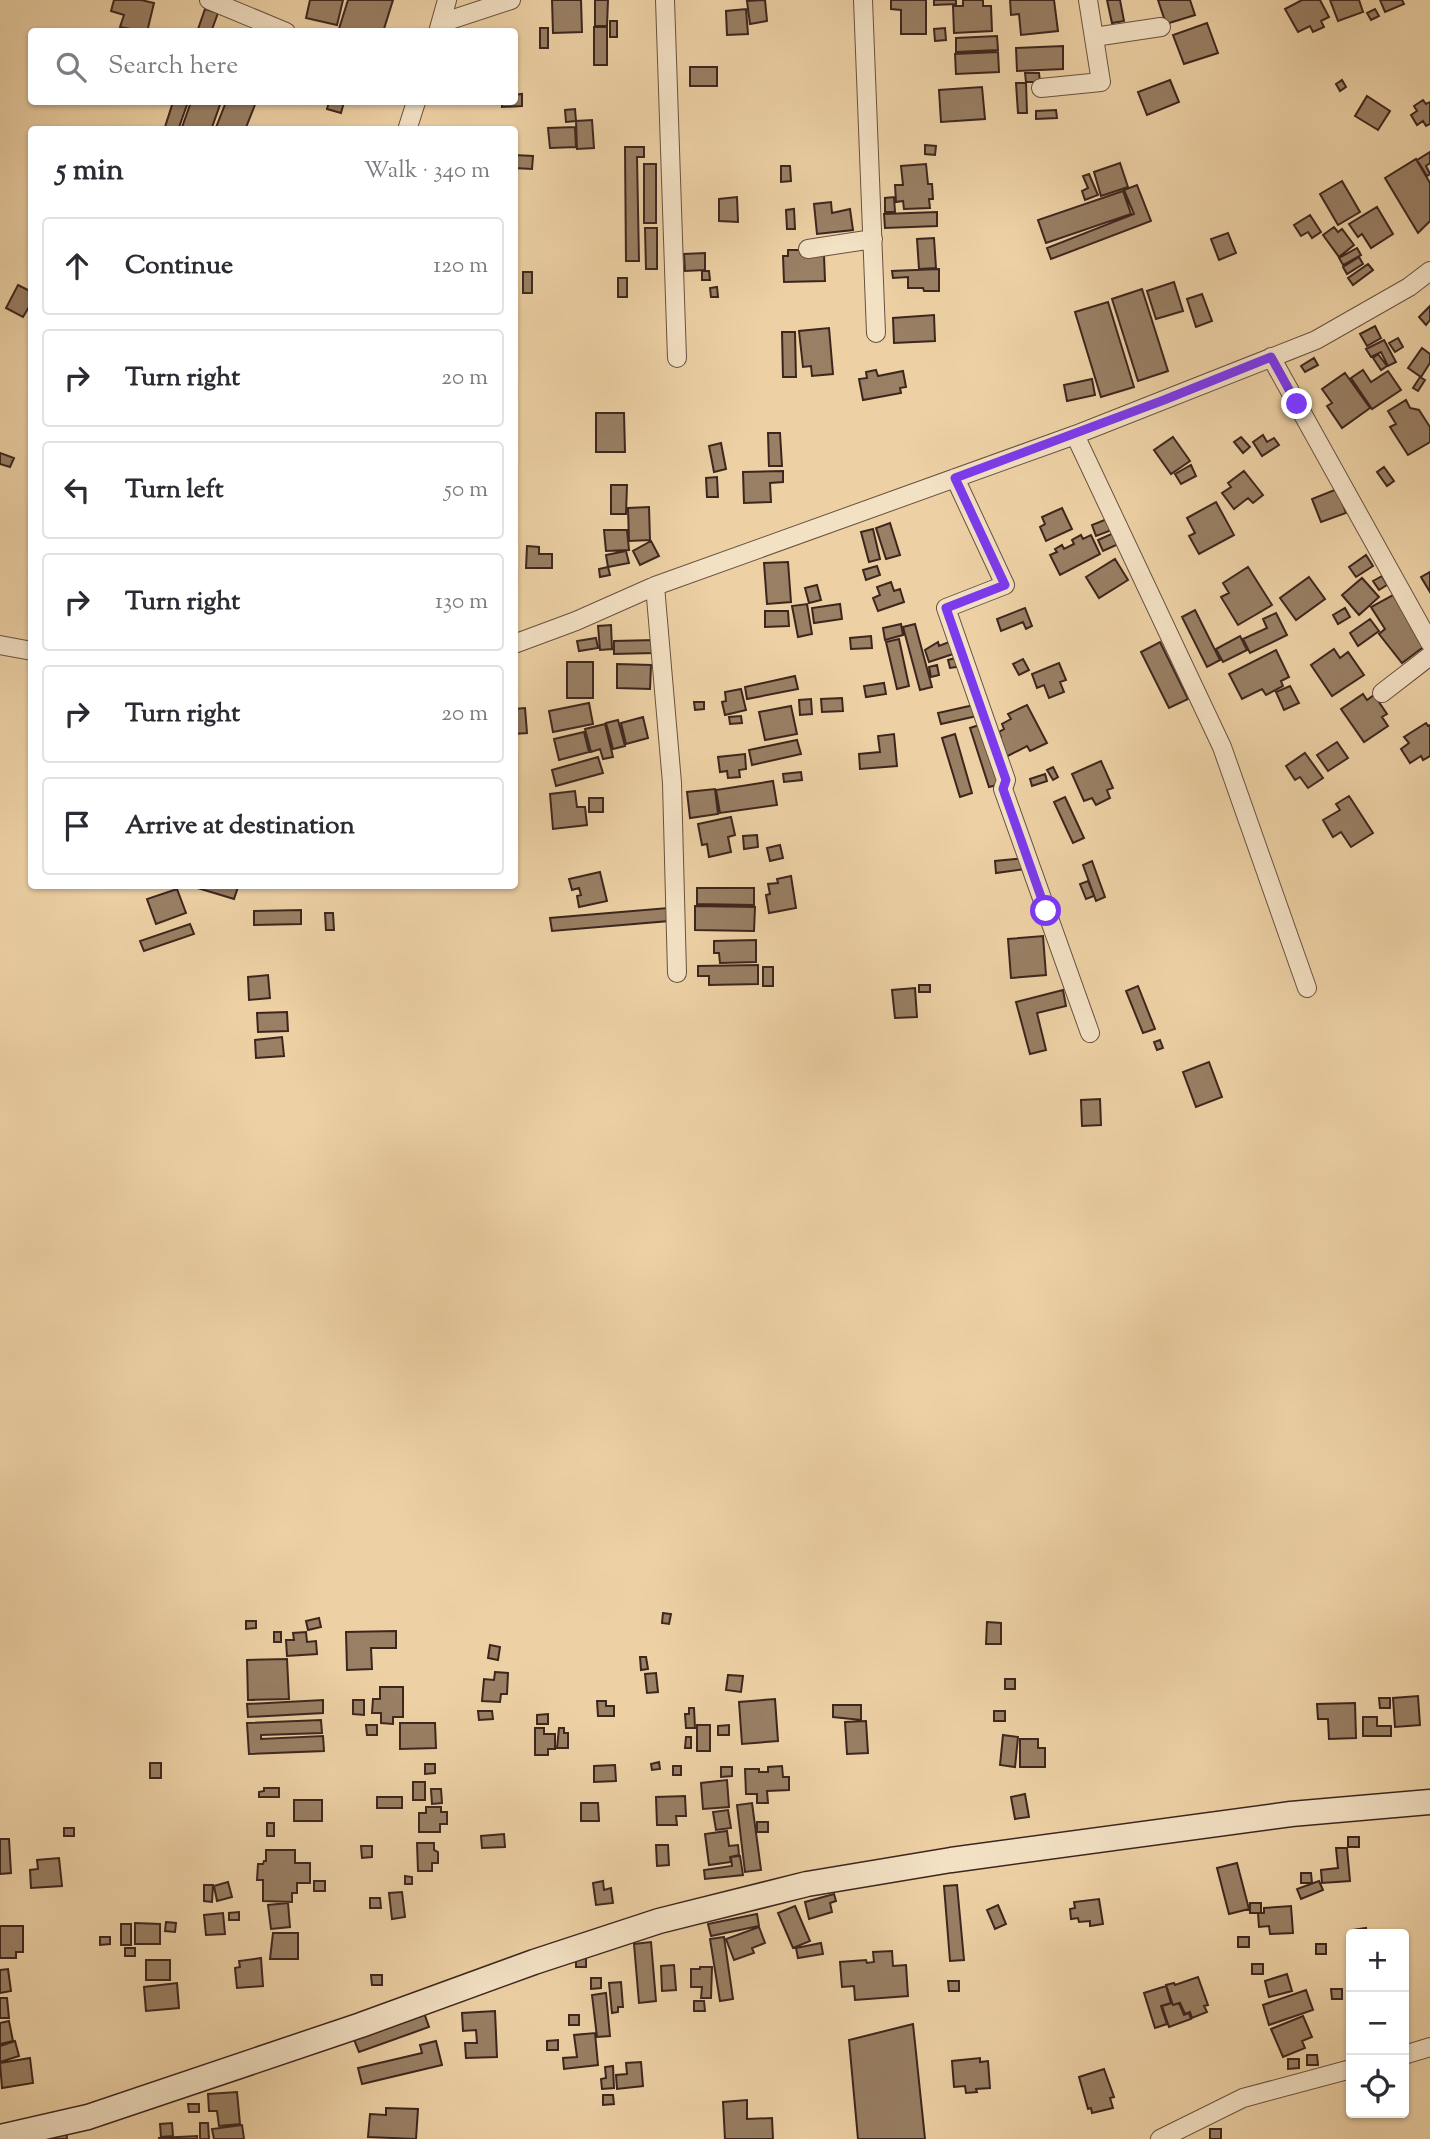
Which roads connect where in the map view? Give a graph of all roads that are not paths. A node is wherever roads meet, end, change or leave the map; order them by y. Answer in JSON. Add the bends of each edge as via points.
{"nodes":[{"id":1,"x":209,"y":0,"type":"edge"},
{"id":2,"x":447,"y":0,"type":"edge"},
{"id":3,"x":511,"y":0,"type":"edge"},
{"id":4,"x":665,"y":0,"type":"edge"},
{"id":5,"x":863,"y":0,"type":"edge"},
{"id":6,"x":1088,"y":0,"type":"edge"},
{"id":7,"x":439,"y":27,"type":"edge"},
{"id":8,"x":1161,"y":27,"type":"dead end"},
{"id":9,"x":276,"y":28,"type":"edge"},
{"id":10,"x":1094,"y":37,"type":"junction"},
{"id":11,"x":1041,"y":88,"type":"dead end"},
{"id":12,"x":415,"y":105,"type":"edge"},
{"id":13,"x":408,"y":126,"type":"edge"},
{"id":14,"x":873,"y":239,"type":"junction"},
{"id":15,"x":808,"y":249,"type":"dead end"},
{"id":16,"x":1430,"y":271,"type":"edge"},
{"id":17,"x":876,"y":333,"type":"dead end"},
{"id":18,"x":1271,"y":357,"type":"junction"},
{"id":19,"x":677,"y":358,"type":"dead end"},
{"id":20,"x":1075,"y":435,"type":"junction"},
{"id":21,"x":955,"y":478,"type":"junction"},
{"id":22,"x":655,"y":586,"type":"junction"},
{"id":23,"x":518,"y":643,"type":"edge"},
{"id":24,"x":1430,"y":643,"type":"edge"},
{"id":25,"x":0,"y":645,"type":"edge"},
{"id":26,"x":28,"y":650,"type":"edge"},
{"id":27,"x":1430,"y":656,"type":"edge"},
{"id":28,"x":1382,"y":693,"type":"dead end"},
{"id":29,"x":677,"y":973,"type":"dead end"},
{"id":30,"x":1307,"y":988,"type":"dead end"},
{"id":31,"x":1090,"y":1034,"type":"dead end"},
{"id":32,"x":1430,"y":1802,"type":"edge"},
{"id":33,"x":1430,"y":2047,"type":"edge"},
{"id":34,"x":1409,"y":2053,"type":"edge"},
{"id":35,"x":1346,"y":2070,"type":"edge"},
{"id":36,"x":0,"y":2137,"type":"edge"},
{"id":37,"x":1160,"y":2139,"type":"edge"}],
"edges":[{"from":1,"to":9,"type":"street"},
{"from":2,"to":7,"type":"street"},
{"from":3,"to":7,"type":"street"},
{"from":4,"to":19,"type":"street"},
{"from":5,"to":14,"type":"street"},
{"from":6,"to":10,"type":"street"},
{"from":8,"to":10,"type":"street"},
{"from":10,"to":11,"type":"street","via":[[1101,82]]},
{"from":12,"to":13,"type":"street"},
{"from":14,"to":15,"type":"street"},
{"from":14,"to":17,"type":"street"},
{"from":16,"to":18,"type":"street","via":[[1316,340]]},
{"from":18,"to":20,"type":"street"},
{"from":18,"to":24,"type":"street"},
{"from":20,"to":21,"type":"street"},
{"from":20,"to":30,"type":"street","via":[[1222,747]]},
{"from":21,"to":22,"type":"street"},
{"from":21,"to":31,"type":"street","via":[[1005,585],[946,608],[1006,780],[1003,789]]},
{"from":22,"to":23,"type":"street"},
{"from":22,"to":29,"type":"street","via":[[672,783]]},
{"from":25,"to":26,"type":"street"},
{"from":27,"to":28,"type":"street"},
{"from":32,"to":36,"type":"street","via":[[1291,1814],[807,1884],[659,1921],[88,2117]]},
{"from":33,"to":34,"type":"street"},
{"from":35,"to":37,"type":"street","via":[[1243,2098]]}]}
